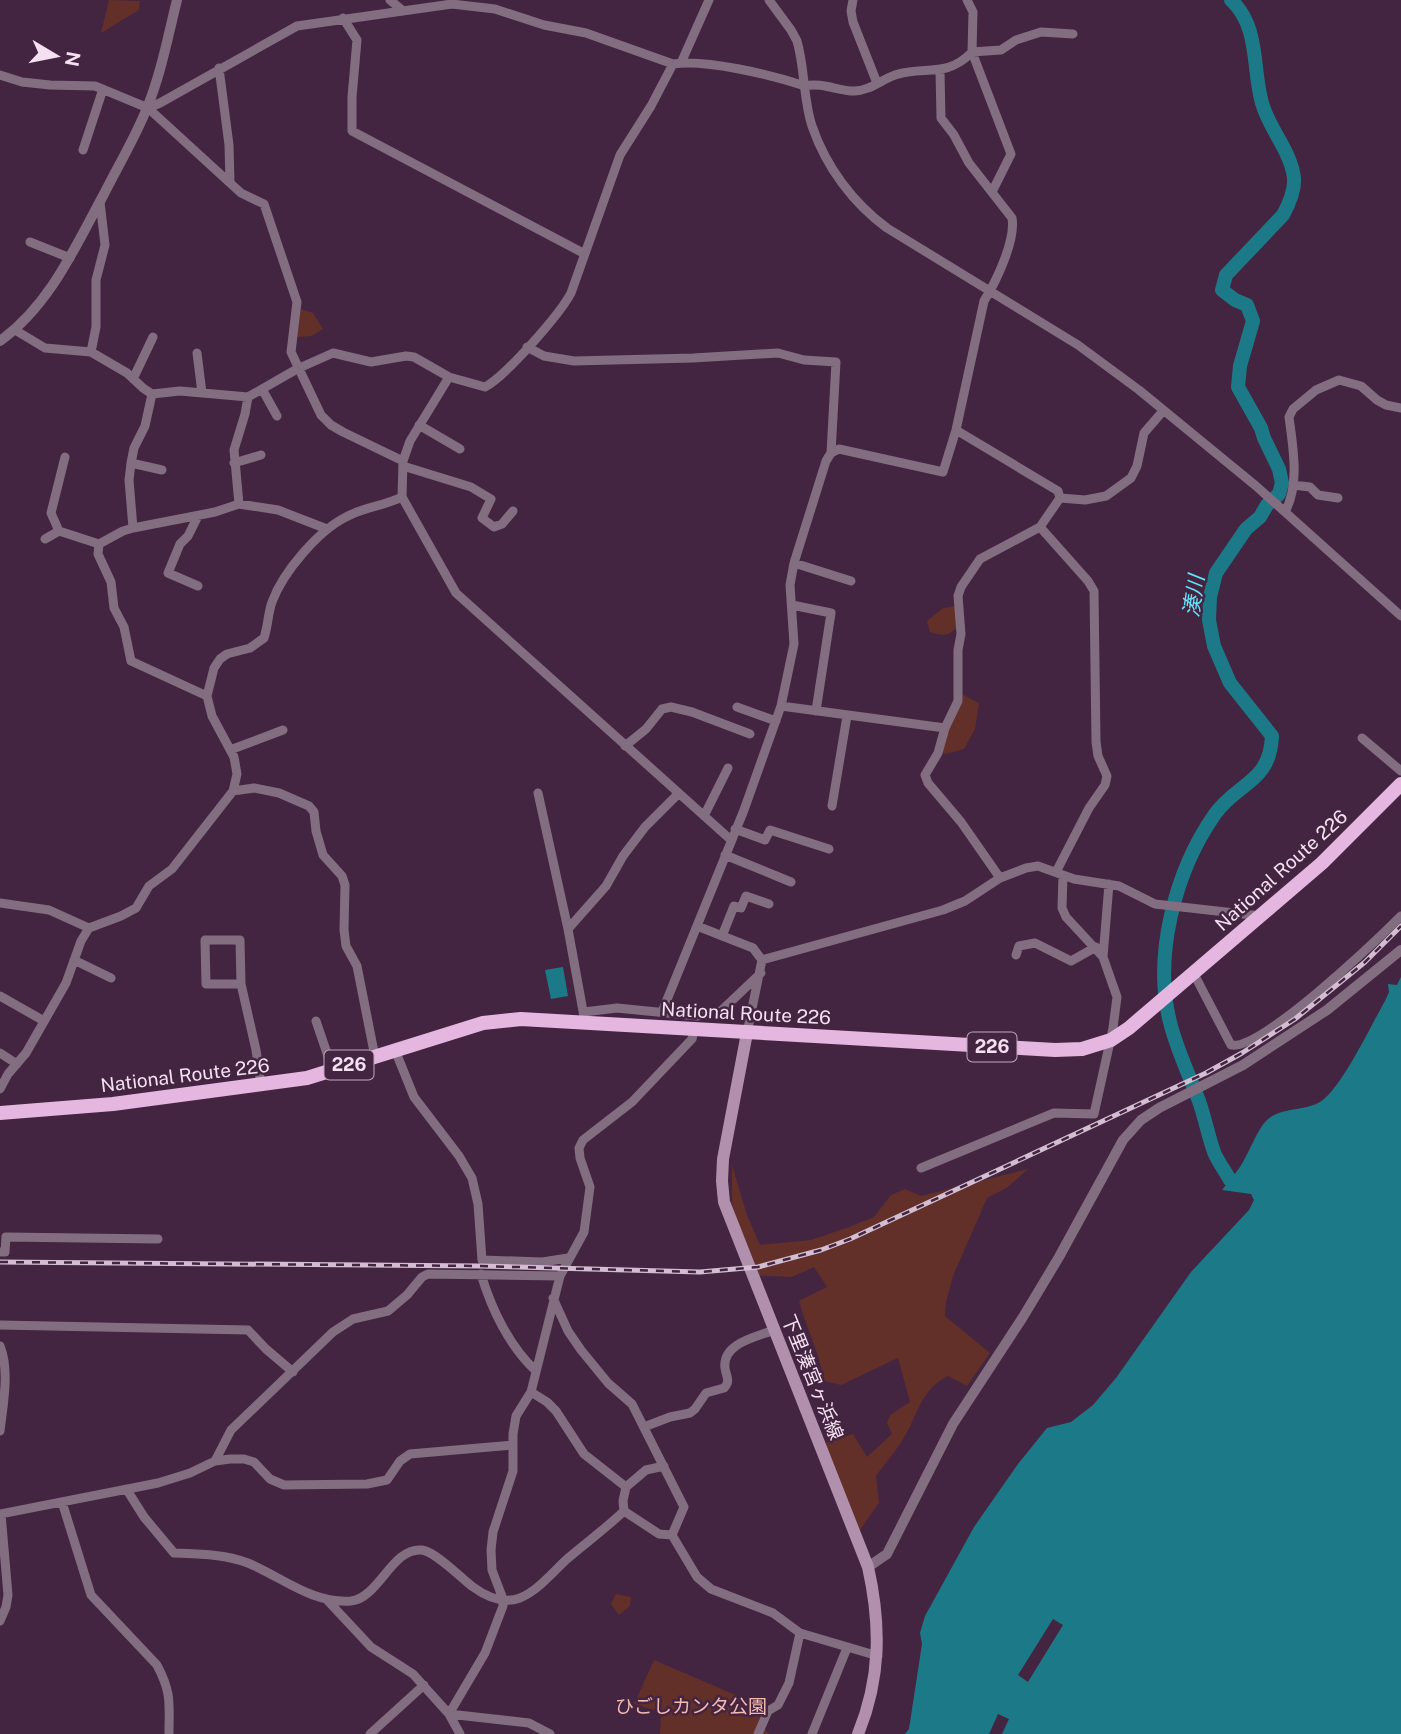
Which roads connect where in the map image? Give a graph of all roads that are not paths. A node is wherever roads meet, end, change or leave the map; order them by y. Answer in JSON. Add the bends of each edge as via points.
{"nodes":[{"id":1,"x":177,"y":0,"type":"edge"},
{"id":2,"x":390,"y":0,"type":"edge"},
{"id":3,"x":709,"y":0,"type":"edge"},
{"id":4,"x":769,"y":0,"type":"edge"},
{"id":5,"x":853,"y":0,"type":"edge"},
{"id":6,"x":967,"y":0,"type":"edge"},
{"id":7,"x":497,"y":5,"type":"edge"},
{"id":8,"x":402,"y":10,"type":"junction"},
{"id":9,"x":343,"y":18,"type":"junction"},
{"id":10,"x":1073,"y":34,"type":"dead end"},
{"id":11,"x":972,"y":52,"type":"junction"},
{"id":12,"x":677,"y":63,"type":"junction"},
{"id":13,"x":219,"y":68,"type":"junction"},
{"id":14,"x":940,"y":71,"type":"junction"},
{"id":15,"x":0,"y":75,"type":"edge"},
{"id":16,"x":877,"y":83,"type":"junction"},
{"id":17,"x":805,"y":86,"type":"junction"},
{"id":18,"x":103,"y":89,"type":"junction"},
{"id":19,"x":148,"y":107,"type":"junction"},
{"id":20,"x":83,"y":150,"type":"dead end"},
{"id":21,"x":230,"y":183,"type":"junction"},
{"id":22,"x":992,"y":192,"type":"junction"},
{"id":23,"x":100,"y":202,"type":"junction"},
{"id":24,"x":30,"y":242,"type":"dead end"},
{"id":25,"x":585,"y":254,"type":"junction"},
{"id":26,"x":69,"y":258,"type":"junction"},
{"id":27,"x":991,"y":291,"type":"junction"},
{"id":28,"x":15,"y":330,"type":"junction"},
{"id":29,"x":153,"y":337,"type":"dead end"},
{"id":30,"x":0,"y":341,"type":"edge"},
{"id":31,"x":527,"y":347,"type":"junction"},
{"id":32,"x":91,"y":352,"type":"junction"},
{"id":33,"x":197,"y":353,"type":"dead end"},
{"id":34,"x":298,"y":369,"type":"junction"},
{"id":35,"x":449,"y":377,"type":"junction"},
{"id":36,"x":133,"y":379,"type":"junction"},
{"id":37,"x":262,"y":389,"type":"junction"},
{"id":38,"x":202,"y":393,"type":"junction"},
{"id":39,"x":152,"y":394,"type":"junction"},
{"id":40,"x":248,"y":397,"type":"junction"},
{"id":41,"x":1401,"y":408,"type":"edge"},
{"id":42,"x":1163,"y":411,"type":"junction"},
{"id":43,"x":276,"y":416,"type":"dead end"},
{"id":44,"x":419,"y":425,"type":"junction"},
{"id":45,"x":956,"y":430,"type":"junction"},
{"id":46,"x":460,"y":449,"type":"dead end"},
{"id":47,"x":831,"y":453,"type":"junction"},
{"id":48,"x":261,"y":455,"type":"dead end"},
{"id":49,"x":65,"y":457,"type":"dead end"},
{"id":50,"x":131,"y":463,"type":"junction"},
{"id":51,"x":234,"y":463,"type":"junction"},
{"id":52,"x":403,"y":463,"type":"junction"},
{"id":53,"x":162,"y":470,"type":"dead end"},
{"id":54,"x":1293,"y":485,"type":"junction"},
{"id":55,"x":402,"y":496,"type":"junction"},
{"id":56,"x":1060,"y":498,"type":"junction"},
{"id":57,"x":1338,"y":498,"type":"dead end"},
{"id":58,"x":239,"y":504,"type":"junction"},
{"id":59,"x":1283,"y":510,"type":"junction"},
{"id":60,"x":513,"y":511,"type":"dead end"},
{"id":61,"x":198,"y":516,"type":"junction"},
{"id":62,"x":1040,"y":527,"type":"junction"},
{"id":63,"x":133,"y":528,"type":"junction"},
{"id":64,"x":327,"y":529,"type":"junction"},
{"id":65,"x":60,"y":531,"type":"junction"},
{"id":66,"x":45,"y":539,"type":"dead end"},
{"id":67,"x":99,"y":544,"type":"junction"},
{"id":68,"x":794,"y":563,"type":"junction"},
{"id":69,"x":851,"y":581,"type":"dead end"},
{"id":70,"x":198,"y":586,"type":"dead end"},
{"id":71,"x":792,"y":605,"type":"junction"},
{"id":72,"x":1401,"y":615,"type":"edge"},
{"id":73,"x":207,"y":696,"type":"junction"},
{"id":74,"x":781,"y":706,"type":"junction"},
{"id":75,"x":737,"y":707,"type":"dead end"},
{"id":76,"x":816,"y":711,"type":"junction"},
{"id":77,"x":847,"y":716,"type":"junction"},
{"id":78,"x":776,"y":721,"type":"junction"},
{"id":79,"x":945,"y":728,"type":"junction"},
{"id":80,"x":283,"y":730,"type":"dead end"},
{"id":81,"x":750,"y":734,"type":"dead end"},
{"id":82,"x":1362,"y":738,"type":"dead end"},
{"id":83,"x":625,"y":746,"type":"junction"},
{"id":84,"x":230,"y":750,"type":"junction"},
{"id":85,"x":728,"y":768,"type":"dead end"},
{"id":86,"x":1401,"y":771,"type":"edge"},
{"id":87,"x":1401,"y":784,"type":"edge"},
{"id":88,"x":233,"y":791,"type":"junction"},
{"id":89,"x":538,"y":793,"type":"dead end"},
{"id":90,"x":678,"y":794,"type":"junction"},
{"id":91,"x":832,"y":806,"type":"dead end"},
{"id":92,"x":704,"y":817,"type":"junction"},
{"id":93,"x":735,"y":829,"type":"junction"},
{"id":94,"x":731,"y":840,"type":"junction"},
{"id":95,"x":830,"y":849,"type":"dead end"},
{"id":96,"x":725,"y":855,"type":"junction"},
{"id":97,"x":1059,"y":874,"type":"junction"},
{"id":98,"x":1000,"y":877,"type":"junction"},
{"id":99,"x":791,"y":882,"type":"dead end"},
{"id":100,"x":1109,"y":884,"type":"junction"},
{"id":101,"x":0,"y":903,"type":"edge"},
{"id":102,"x":769,"y":904,"type":"dead end"},
{"id":103,"x":1261,"y":916,"type":"junction"},
{"id":104,"x":1401,"y":916,"type":"edge"},
{"id":105,"x":697,"y":926,"type":"junction"},
{"id":106,"x":89,"y":928,"type":"junction"},
{"id":107,"x":568,"y":929,"type":"junction"},
{"id":108,"x":722,"y":936,"type":"junction"},
{"id":109,"x":1096,"y":947,"type":"junction"},
{"id":110,"x":1401,"y":950,"type":"edge"},
{"id":111,"x":1016,"y":955,"type":"dead end"},
{"id":112,"x":1103,"y":957,"type":"junction"},
{"id":113,"x":74,"y":960,"type":"junction"},
{"id":114,"x":762,"y":960,"type":"junction"},
{"id":115,"x":761,"y":972,"type":"junction"},
{"id":116,"x":1194,"y":974,"type":"junction"},
{"id":117,"x":111,"y":978,"type":"dead end"},
{"id":118,"x":241,"y":984,"type":"junction"},
{"id":119,"x":0,"y":996,"type":"edge"},
{"id":120,"x":662,"y":1012,"type":"junction"},
{"id":121,"x":584,"y":1017,"type":"junction"},
{"id":122,"x":44,"y":1021,"type":"junction"},
{"id":123,"x":316,"y":1021,"type":"dead end"},
{"id":124,"x":694,"y":1029,"type":"junction"},
{"id":125,"x":747,"y":1032,"type":"junction"},
{"id":126,"x":1111,"y":1040,"type":"junction"},
{"id":127,"x":395,"y":1050,"type":"junction"},
{"id":128,"x":0,"y":1053,"type":"edge"},
{"id":129,"x":376,"y":1057,"type":"junction"},
{"id":130,"x":17,"y":1063,"type":"junction"},
{"id":131,"x":333,"y":1070,"type":"junction"},
{"id":132,"x":261,"y":1085,"type":"junction"},
{"id":133,"x":0,"y":1089,"type":"edge"},
{"id":134,"x":0,"y":1113,"type":"edge"},
{"id":135,"x":921,"y":1168,"type":"dead end"},
{"id":136,"x":158,"y":1239,"type":"dead end"},
{"id":137,"x":0,"y":1252,"type":"edge"},
{"id":138,"x":568,"y":1258,"type":"junction"},
{"id":139,"x":481,"y":1274,"type":"junction"},
{"id":140,"x":560,"y":1276,"type":"junction"},
{"id":141,"x":553,"y":1298,"type":"junction"},
{"id":142,"x":0,"y":1325,"type":"edge"},
{"id":143,"x":774,"y":1330,"type":"junction"},
{"id":144,"x":0,"y":1346,"type":"edge"},
{"id":145,"x":536,"y":1371,"type":"junction"},
{"id":146,"x":293,"y":1373,"type":"junction"},
{"id":147,"x":531,"y":1392,"type":"junction"},
{"id":148,"x":643,"y":1427,"type":"junction"},
{"id":149,"x":0,"y":1431,"type":"edge"},
{"id":150,"x":513,"y":1445,"type":"junction"},
{"id":151,"x":215,"y":1461,"type":"junction"},
{"id":152,"x":664,"y":1466,"type":"junction"},
{"id":153,"x":626,"y":1487,"type":"junction"},
{"id":154,"x":127,"y":1490,"type":"junction"},
{"id":155,"x":62,"y":1502,"type":"junction"},
{"id":156,"x":624,"y":1511,"type":"junction"},
{"id":157,"x":0,"y":1514,"type":"edge"},
{"id":158,"x":672,"y":1535,"type":"junction"},
{"id":159,"x":867,"y":1567,"type":"junction"},
{"id":160,"x":503,"y":1599,"type":"junction"},
{"id":161,"x":328,"y":1601,"type":"junction"},
{"id":162,"x":0,"y":1621,"type":"edge"},
{"id":163,"x":800,"y":1633,"type":"junction"},
{"id":164,"x":847,"y":1648,"type":"junction"},
{"id":165,"x":878,"y":1656,"type":"junction"},
{"id":166,"x":424,"y":1685,"type":"junction"},
{"id":167,"x":449,"y":1714,"type":"junction"},
{"id":168,"x":169,"y":1734,"type":"edge"},
{"id":169,"x":370,"y":1734,"type":"edge"},
{"id":170,"x":460,"y":1734,"type":"edge"},
{"id":171,"x":550,"y":1734,"type":"edge"},
{"id":172,"x":758,"y":1734,"type":"edge"},
{"id":173,"x":812,"y":1734,"type":"edge"},
{"id":174,"x":858,"y":1734,"type":"edge"}],
"edges":[{"from":1,"to":19,"type":"street"},
{"from":2,"to":8,"type":"street"},
{"from":3,"to":12,"type":"street"},
{"from":4,"to":17,"type":"street","via":[[796,41]]},
{"from":5,"to":16,"type":"street","via":[[853,22]]},
{"from":6,"to":11,"type":"street","via":[[973,12]]},
{"from":7,"to":8,"type":"street"},
{"from":7,"to":12,"type":"street","via":[[544,25],[586,33]]},
{"from":8,"to":9,"type":"street"},
{"from":9,"to":13,"type":"street","via":[[297,26]]},
{"from":9,"to":25,"type":"street","via":[[357,40],[352,131]]},
{"from":10,"to":11,"type":"street","via":[[1041,32],[1001,50]]},
{"from":11,"to":14,"type":"street"},
{"from":11,"to":22,"type":"street","via":[[1011,154]]},
{"from":12,"to":17,"type":"street","via":[[751,72]]},
{"from":12,"to":25,"type":"street","via":[[620,155]]},
{"from":13,"to":19,"type":"street"},
{"from":13,"to":21,"type":"street"},
{"from":14,"to":16,"type":"street","via":[[909,72]]},
{"from":14,"to":22,"type":"street","via":[[941,118]]},
{"from":15,"to":18,"type":"street","via":[[36,84]]},
{"from":16,"to":17,"type":"street","via":[[859,91]]},
{"from":17,"to":27,"type":"street","via":[[811,124],[855,200],[887,228]]},
{"from":18,"to":19,"type":"street"},
{"from":18,"to":20,"type":"street"},
{"from":19,"to":21,"type":"street"},
{"from":19,"to":23,"type":"street"},
{"from":21,"to":34,"type":"street","via":[[264,204],[297,302],[291,352]]},
{"from":22,"to":27,"type":"street","via":[[1013,224]]},
{"from":23,"to":26,"type":"street"},
{"from":23,"to":32,"type":"street","via":[[105,245],[96,280]]},
{"from":24,"to":26,"type":"street"},
{"from":25,"to":31,"type":"street","via":[[564,307]]},
{"from":26,"to":28,"type":"street","via":[[47,294]]},
{"from":27,"to":42,"type":"street","via":[[1098,359]]},
{"from":27,"to":45,"type":"street","via":[[984,301]]},
{"from":28,"to":30,"type":"street"},
{"from":28,"to":32,"type":"street","via":[[45,348]]},
{"from":29,"to":36,"type":"street"},
{"from":31,"to":35,"type":"street","via":[[485,387]]},
{"from":31,"to":47,"type":"street","via":[[544,356],[584,361],[778,353],[836,362]]},
{"from":32,"to":36,"type":"street"},
{"from":33,"to":38,"type":"street"},
{"from":34,"to":35,"type":"street","via":[[333,353],[371,362],[406,356]]},
{"from":34,"to":37,"type":"street"},
{"from":34,"to":52,"type":"street","via":[[321,415],[331,425]]},
{"from":35,"to":44,"type":"street"},
{"from":36,"to":39,"type":"street"},
{"from":37,"to":40,"type":"street"},
{"from":37,"to":43,"type":"street"},
{"from":38,"to":39,"type":"street"},
{"from":38,"to":40,"type":"street"},
{"from":39,"to":50,"type":"street"},
{"from":40,"to":51,"type":"street"},
{"from":41,"to":54,"type":"street","via":[[1377,400],[1351,382],[1339,380],[1316,390],[1289,417]]},
{"from":42,"to":56,"type":"street","via":[[1144,433],[1131,478],[1106,496]]},
{"from":42,"to":59,"type":"street"},
{"from":44,"to":46,"type":"street"},
{"from":44,"to":52,"type":"street"},
{"from":45,"to":47,"type":"street","via":[[943,472],[839,449]]},
{"from":45,"to":56,"type":"street","via":[[1058,491]]},
{"from":47,"to":68,"type":"street"},
{"from":48,"to":51,"type":"street"},
{"from":49,"to":65,"type":"street","via":[[51,513]]},
{"from":50,"to":53,"type":"street"},
{"from":50,"to":63,"type":"street"},
{"from":51,"to":58,"type":"street"},
{"from":52,"to":55,"type":"street"},
{"from":52,"to":60,"type":"street","via":[[471,487],[491,499],[482,518],[494,527]]},
{"from":54,"to":57,"type":"street"},
{"from":54,"to":59,"type":"street"},
{"from":55,"to":64,"type":"street","via":[[346,516]]},
{"from":55,"to":83,"type":"street","via":[[464,602]]},
{"from":56,"to":62,"type":"street"},
{"from":58,"to":61,"type":"street"},
{"from":58,"to":64,"type":"street","via":[[278,510]]},
{"from":59,"to":72,"type":"street"},
{"from":61,"to":63,"type":"street"},
{"from":61,"to":70,"type":"street","via":[[168,573]]},
{"from":62,"to":79,"type":"street","via":[[980,559],[961,587],[958,701]]},
{"from":62,"to":97,"type":"street","via":[[1094,591],[1096,742],[1107,776]]},
{"from":63,"to":67,"type":"street"},
{"from":64,"to":73,"type":"street","via":[[308,546],[283,581],[271,603],[264,638],[220,659]]},
{"from":65,"to":66,"type":"street"},
{"from":65,"to":67,"type":"street"},
{"from":67,"to":73,"type":"street","via":[[98,554],[111,583],[131,661]]},
{"from":68,"to":69,"type":"street"},
{"from":68,"to":71,"type":"street"},
{"from":71,"to":74,"type":"street","via":[[794,644]]},
{"from":71,"to":76,"type":"street","via":[[831,613]]},
{"from":73,"to":84,"type":"street"},
{"from":74,"to":76,"type":"street"},
{"from":74,"to":78,"type":"street"},
{"from":75,"to":78,"type":"street"},
{"from":76,"to":77,"type":"street"},
{"from":77,"to":79,"type":"street"},
{"from":77,"to":91,"type":"street"},
{"from":78,"to":93,"type":"street"},
{"from":79,"to":98,"type":"street","via":[[925,775]]},
{"from":80,"to":84,"type":"street"},
{"from":81,"to":83,"type":"street","via":[[671,707],[662,709]]},
{"from":82,"to":86,"type":"street"},
{"from":83,"to":90,"type":"street"},
{"from":84,"to":88,"type":"street","via":[[237,774]]},
{"from":85,"to":92,"type":"street"},
{"from":87,"to":103,"type":"highway","name":"National Route 226","number":"226"},
{"from":88,"to":106,"type":"street","via":[[172,869],[149,886],[136,908]]},
{"from":88,"to":129,"type":"street","via":[[279,793],[314,812],[323,855],[345,885],[346,946],[356,966]]},
{"from":89,"to":107,"type":"street"},
{"from":90,"to":92,"type":"street"},
{"from":90,"to":107,"type":"street","via":[[645,827],[607,886]]},
{"from":92,"to":94,"type":"street"},
{"from":93,"to":94,"type":"street"},
{"from":93,"to":95,"type":"street","via":[[765,840],[770,830]]},
{"from":94,"to":96,"type":"street"},
{"from":96,"to":99,"type":"street"},
{"from":96,"to":105,"type":"street"},
{"from":97,"to":98,"type":"street","via":[[1038,866]]},
{"from":97,"to":100,"type":"street"},
{"from":97,"to":109,"type":"street","via":[[1066,917]]},
{"from":98,"to":114,"type":"street","via":[[965,901],[943,909]]},
{"from":100,"to":103,"type":"street","via":[[1155,904]]},
{"from":100,"to":112,"type":"street"},
{"from":101,"to":106,"type":"street","via":[[49,910]]},
{"from":102,"to":108,"type":"street","via":[[746,896],[741,908],[734,906]]},
{"from":103,"to":116,"type":"highway","name":"National Route 226","number":"226"},
{"from":104,"to":116,"type":"street","via":[[1323,989],[1240,1045],[1231,1045]]},
{"from":105,"to":108,"type":"street"},
{"from":105,"to":120,"type":"street"},
{"from":106,"to":113,"type":"street"},
{"from":107,"to":121,"type":"street"},
{"from":108,"to":114,"type":"street","via":[[753,948]]},
{"from":109,"to":111,"type":"street","via":[[1071,961],[1035,943],[1019,946]]},
{"from":109,"to":112,"type":"street"},
{"from":110,"to":159,"type":"street","via":[[1327,1010],[1267,1051],[1141,1120],[1123,1140],[1029,1307],[953,1424],[887,1554]]},
{"from":112,"to":126,"type":"street","via":[[1117,997]]},
{"from":113,"to":117,"type":"street"},
{"from":113,"to":122,"type":"street"},
{"from":114,"to":115,"type":"street"},
{"from":115,"to":120,"type":"street","via":[[714,1014]]},
{"from":115,"to":125,"type":"street"},
{"from":116,"to":126,"type":"highway","name":"National Route 226","number":"226"},
{"from":118,"to":118,"type":"street","via":[[240,940],[205,940],[205,984]]},
{"from":118,"to":132,"type":"street"},
{"from":119,"to":122,"type":"street"},
{"from":120,"to":121,"type":"street","via":[[617,1008]]},
{"from":121,"to":124,"type":"highway","name":"National Route 226","number":"226"},
{"from":121,"to":127,"type":"highway","name":"National Route 226","number":"226","via":[[483,1023]]},
{"from":122,"to":130,"type":"street"},
{"from":123,"to":131,"type":"street"},
{"from":124,"to":125,"type":"highway","name":"National Route 226","number":"226"},
{"from":124,"to":138,"type":"street","via":[[692,1039],[632,1102],[583,1140],[579,1148],[589,1200],[580,1244]]},
{"from":125,"to":126,"type":"highway","name":"National Route 226","number":"226","via":[[1055,1050],[1082,1049]]},
{"from":125,"to":143,"type":"main road","name":"下里湊宮ヶ浜線","via":[[722,1171],[724,1202]]},
{"from":126,"to":135,"type":"street","via":[[1094,1114],[1054,1113]]},
{"from":127,"to":129,"type":"highway","name":"National Route 226","number":"226"},
{"from":127,"to":138,"type":"street","via":[[414,1097],[472,1178],[482,1260]]},
{"from":128,"to":130,"type":"street"},
{"from":129,"to":131,"type":"highway","name":"National Route 226","number":"226"},
{"from":130,"to":133,"type":"street"},
{"from":131,"to":132,"type":"highway","name":"National Route 226","number":"226"},
{"from":132,"to":134,"type":"highway","name":"National Route 226","number":"226"},
{"from":136,"to":137,"type":"street","via":[[6,1237],[5,1252]]},
{"from":138,"to":140,"type":"street"},
{"from":139,"to":140,"type":"street"},
{"from":139,"to":145,"type":"street","via":[[500,1323]]},
{"from":139,"to":146,"type":"street","via":[[422,1277],[388,1311],[342,1324]]},
{"from":140,"to":141,"type":"street"},
{"from":141,"to":145,"type":"street"},
{"from":141,"to":148,"type":"street","via":[[568,1331],[608,1384],[632,1404]]},
{"from":142,"to":146,"type":"street","via":[[248,1330]]},
{"from":143,"to":148,"type":"street","via":[[731,1349],[725,1361],[729,1381],[724,1388],[706,1393],[690,1413]]},
{"from":143,"to":159,"type":"main road","name":"下里湊宮ヶ浜線"},
{"from":144,"to":149,"type":"street","via":[[5,1372]]},
{"from":145,"to":147,"type":"street"},
{"from":146,"to":151,"type":"street","via":[[231,1430]]},
{"from":147,"to":150,"type":"street","via":[[516,1416]]},
{"from":147,"to":153,"type":"street","via":[[556,1411],[584,1454]]},
{"from":148,"to":152,"type":"street"},
{"from":150,"to":151,"type":"street","via":[[410,1454],[387,1480],[367,1484],[284,1485],[249,1460]]},
{"from":150,"to":160,"type":"street","via":[[513,1471],[491,1550],[492,1570]]},
{"from":151,"to":154,"type":"street","via":[[190,1473]]},
{"from":152,"to":153,"type":"street","via":[[646,1470]]},
{"from":152,"to":158,"type":"street","via":[[684,1507]]},
{"from":153,"to":156,"type":"street"},
{"from":154,"to":155,"type":"street"},
{"from":154,"to":161,"type":"street","via":[[174,1553],[246,1562]]},
{"from":155,"to":157,"type":"street"},
{"from":155,"to":168,"type":"street","via":[[91,1595],[163,1676],[169,1691]]},
{"from":156,"to":158,"type":"street","via":[[659,1534]]},
{"from":156,"to":160,"type":"street","via":[[534,1592]]},
{"from":157,"to":162,"type":"street","via":[[8,1595]]},
{"from":158,"to":163,"type":"street","via":[[703,1583],[773,1613]]},
{"from":159,"to":165,"type":"main road","name":"下里湊宮ヶ浜線","via":[[875,1597]]},
{"from":160,"to":161,"type":"street","via":[[484,1595],[430,1552],[418,1550],[390,1566],[361,1598]]},
{"from":160,"to":167,"type":"street","via":[[490,1642]]},
{"from":161,"to":166,"type":"street","via":[[371,1647]]},
{"from":163,"to":164,"type":"street"},
{"from":163,"to":172,"type":"street","via":[[789,1683]]},
{"from":164,"to":165,"type":"street"},
{"from":164,"to":173,"type":"street"},
{"from":165,"to":174,"type":"main road","name":"下里湊宮ヶ浜線","via":[[870,1703]]},
{"from":166,"to":167,"type":"street"},
{"from":166,"to":169,"type":"street"},
{"from":167,"to":170,"type":"street"},
{"from":167,"to":171,"type":"street","via":[[529,1723]]}]}
